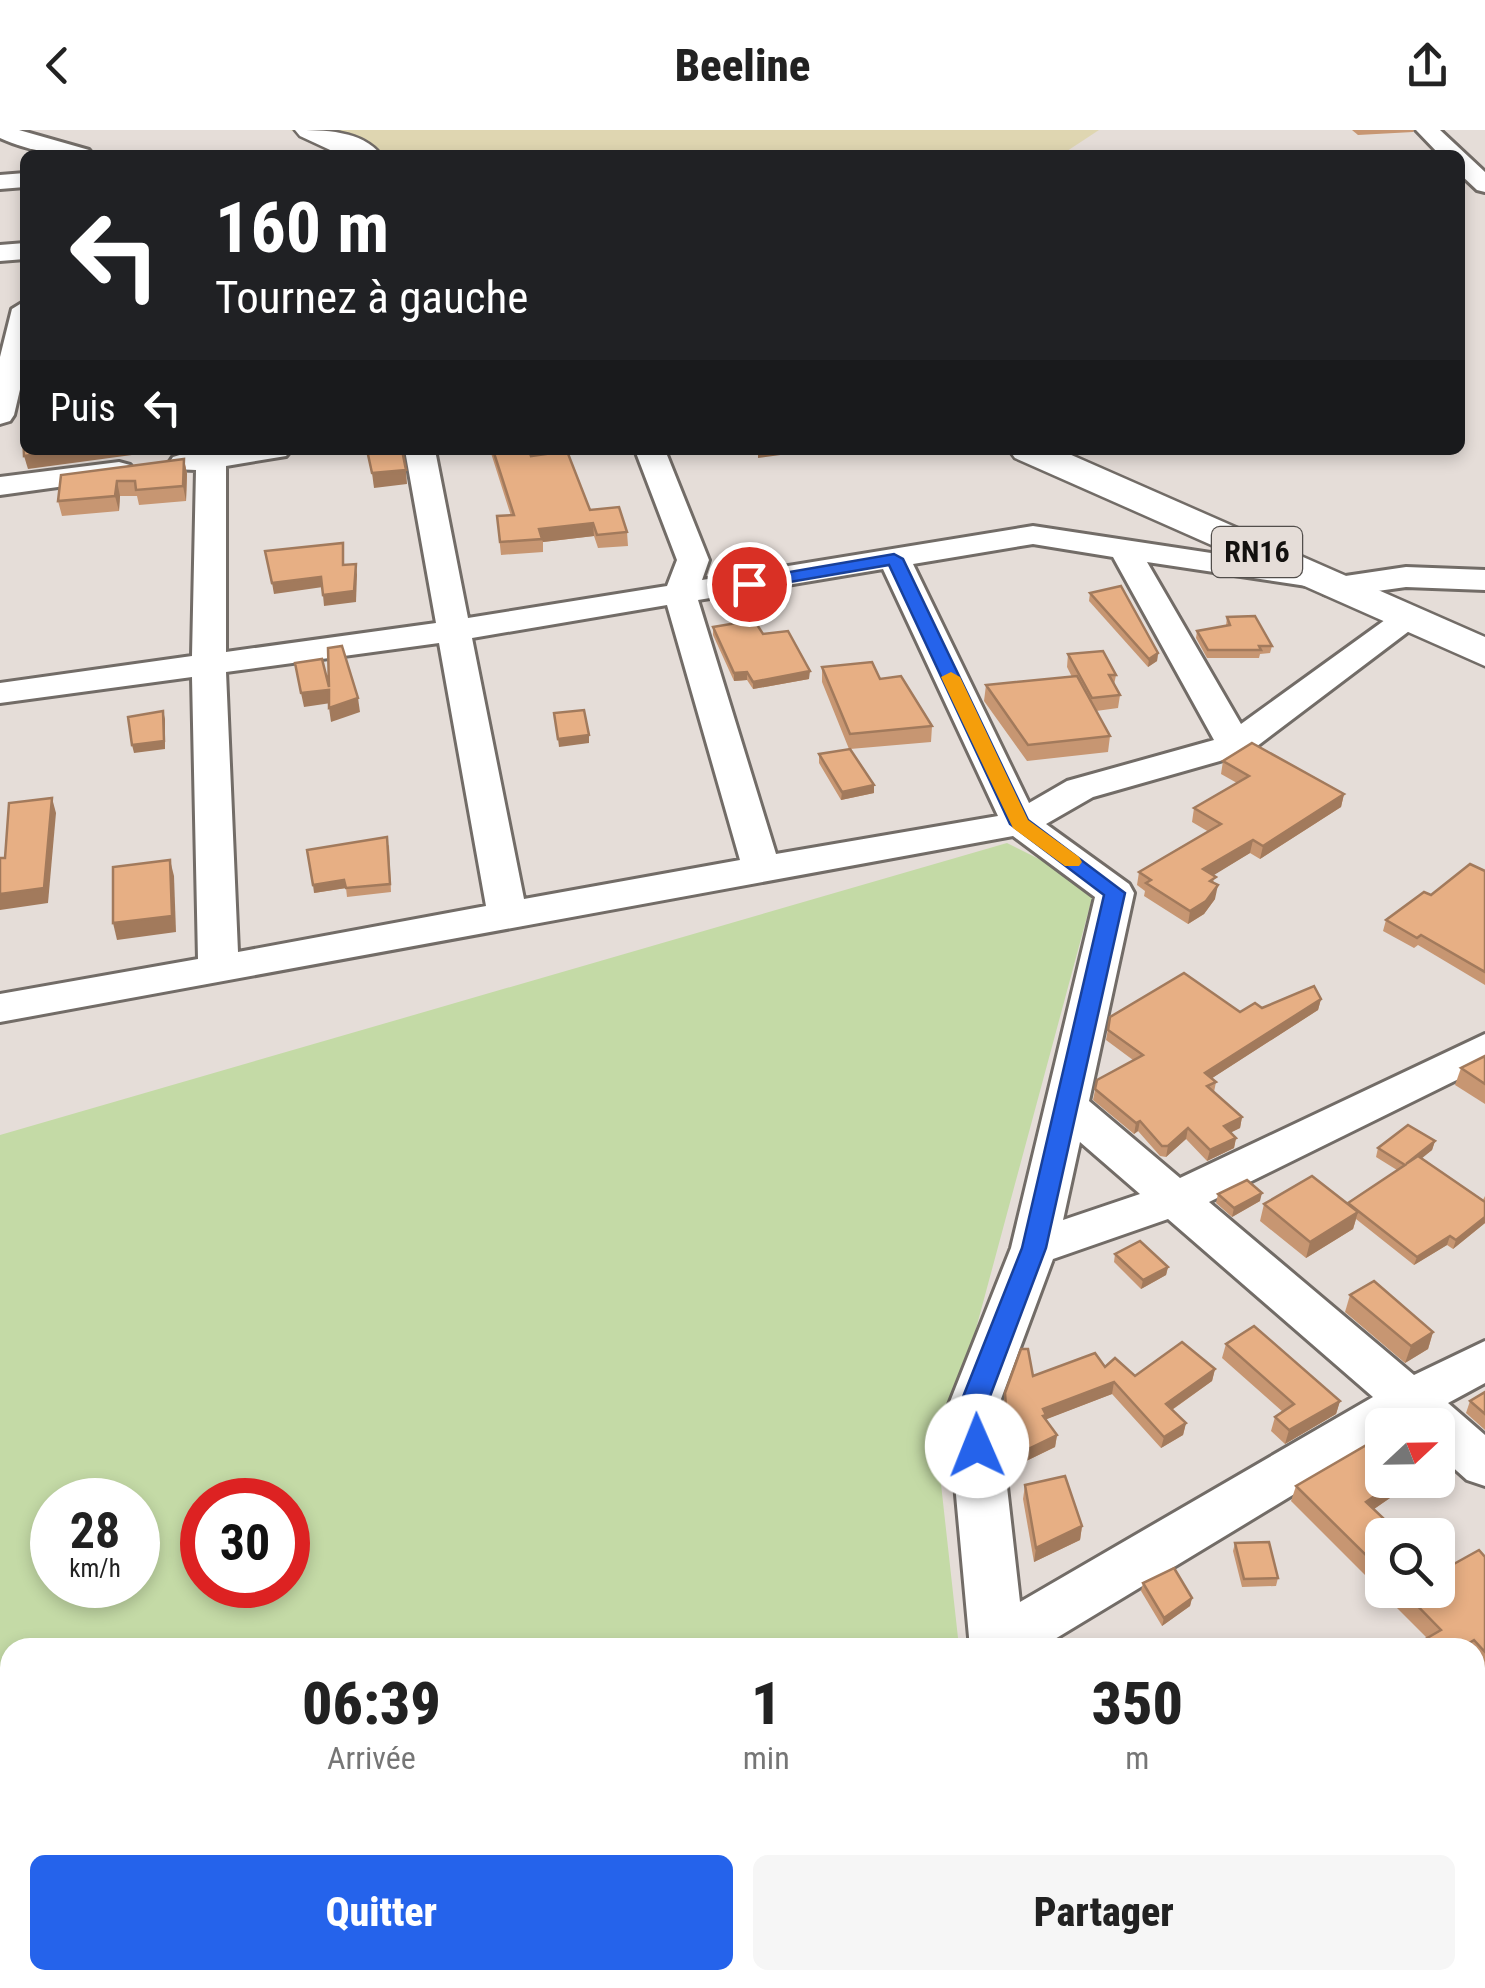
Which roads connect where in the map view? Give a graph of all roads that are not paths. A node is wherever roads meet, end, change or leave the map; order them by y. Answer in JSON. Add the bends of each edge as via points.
{"nodes":[{"id":1,"x":1,"y":130,"type":"edge"},
{"id":2,"x":310,"y":130,"type":"edge"},
{"id":3,"x":1427,"y":130,"type":"edge"},
{"id":4,"x":60,"y":150,"type":"edge"},
{"id":5,"x":355,"y":150,"type":"edge"},
{"id":6,"x":1450,"y":150,"type":"edge"},
{"id":7,"x":1465,"y":163,"type":"edge"},
{"id":8,"x":1485,"y":185,"type":"edge"},
{"id":9,"x":20,"y":329,"type":"edge"},
{"id":10,"x":0,"y":415,"type":"edge"},
{"id":11,"x":211,"y":455,"type":"edge"},
{"id":12,"x":421,"y":455,"type":"edge"},
{"id":13,"x":652,"y":455,"type":"edge"},
{"id":14,"x":1039,"y":455,"type":"edge"},
{"id":15,"x":0,"y":486,"type":"edge"},
{"id":16,"x":1124,"y":549,"type":"junction"},
{"id":17,"x":894,"y":559,"type":"junction"},
{"id":18,"x":1485,"y":580,"type":"edge"},
{"id":19,"x":1326,"y":583,"type":"junction"},
{"id":20,"x":680,"y":594,"type":"junction"},
{"id":21,"x":1408,"y":619,"type":"junction"},
{"id":22,"x":451,"y":631,"type":"junction"},
{"id":23,"x":1485,"y":653,"type":"edge"},
{"id":24,"x":210,"y":663,"type":"junction"},
{"id":25,"x":0,"y":692,"type":"edge"},
{"id":26,"x":1235,"y":745,"type":"junction"},
{"id":27,"x":1020,"y":824,"type":"junction"},
{"id":28,"x":760,"y":867,"type":"junction"},
{"id":29,"x":508,"y":917,"type":"junction"},
{"id":30,"x":218,"y":969,"type":"junction"},
{"id":31,"x":0,"y":1008,"type":"edge"},
{"id":32,"x":1485,"y":1048,"type":"edge"},
{"id":33,"x":1067,"y":1106,"type":"junction"},
{"id":34,"x":1178,"y":1198,"type":"junction"},
{"id":35,"x":1034,"y":1248,"type":"junction"},
{"id":36,"x":1485,"y":1360,"type":"edge"},
{"id":37,"x":1410,"y":1400,"type":"junction"},
{"id":38,"x":1485,"y":1465,"type":"edge"},
{"id":39,"x":997,"y":1638,"type":"edge"},
{"id":40,"x":1011,"y":1638,"type":"edge"}],
"edges":[{"from":1,"to":4,"type":"street"},
{"from":2,"to":5,"type":"main road"},
{"from":3,"to":6,"type":"street"},
{"from":7,"to":8,"type":"street"},
{"from":9,"to":10,"type":"street"},
{"from":11,"to":15,"type":"street"},
{"from":11,"to":24,"type":"street"},
{"from":12,"to":22,"type":"street"},
{"from":13,"to":20,"type":"street","via":[[693,560]]},
{"from":14,"to":19,"type":"main road","number":"RN16"},
{"from":16,"to":17,"type":"street","via":[[1032,535]]},
{"from":16,"to":19,"type":"street"},
{"from":16,"to":26,"type":"street"},
{"from":17,"to":20,"type":"street"},
{"from":17,"to":27,"type":"street"},
{"from":18,"to":19,"type":"street"},
{"from":19,"to":21,"type":"main road","number":"RN16"},
{"from":20,"to":22,"type":"street"},
{"from":20,"to":28,"type":"street"},
{"from":21,"to":23,"type":"main road","number":"RN16"},
{"from":21,"to":26,"type":"street"},
{"from":22,"to":24,"type":"street"},
{"from":22,"to":29,"type":"street"},
{"from":24,"to":25,"type":"street"},
{"from":24,"to":30,"type":"street"},
{"from":26,"to":27,"type":"street","via":[[1080,790]]},
{"from":27,"to":28,"type":"street"},
{"from":27,"to":33,"type":"street","via":[[1114,893]]},
{"from":28,"to":29,"type":"street"},
{"from":29,"to":30,"type":"street"},
{"from":30,"to":31,"type":"street"},
{"from":32,"to":34,"type":"street"},
{"from":33,"to":34,"type":"street"},
{"from":33,"to":35,"type":"street"},
{"from":34,"to":35,"type":"street"},
{"from":34,"to":37,"type":"street"},
{"from":35,"to":39,"type":"street","via":[[972,1407]]},
{"from":36,"to":37,"type":"street"},
{"from":37,"to":38,"type":"street"},
{"from":37,"to":40,"type":"street"}]}
